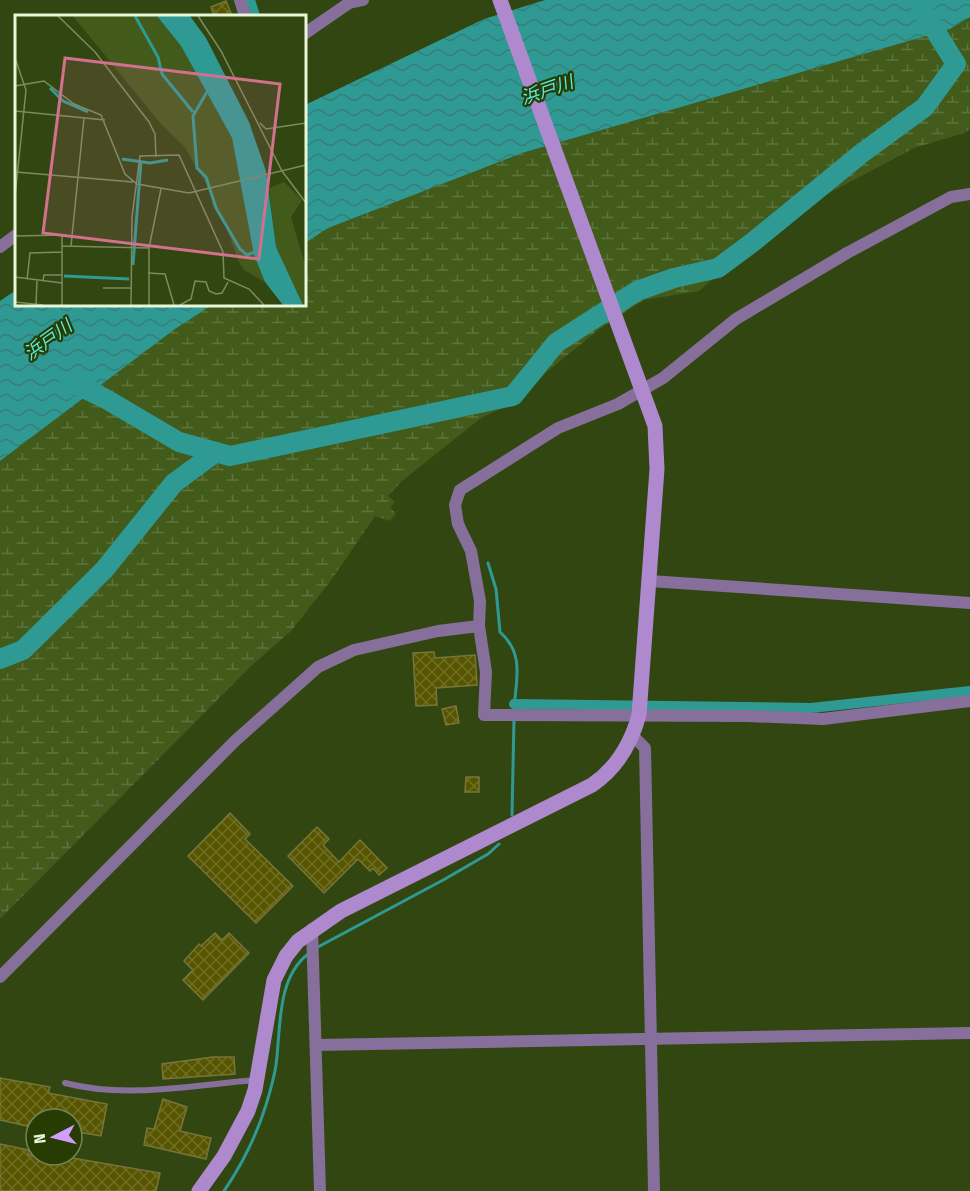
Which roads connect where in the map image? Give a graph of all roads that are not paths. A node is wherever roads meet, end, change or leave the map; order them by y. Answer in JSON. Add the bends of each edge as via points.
{"nodes":[{"id":1,"x":240,"y":0,"type":"edge"},
{"id":2,"x":363,"y":0,"type":"edge"},
{"id":3,"x":500,"y":0,"type":"edge"},
{"id":4,"x":245,"y":15,"type":"edge"},
{"id":5,"x":306,"y":33,"type":"edge"},
{"id":6,"x":970,"y":194,"type":"edge"},
{"id":7,"x":15,"y":236,"type":"edge"},
{"id":8,"x":0,"y":247,"type":"edge"},
{"id":9,"x":644,"y":389,"type":"junction"},
{"id":10,"x":650,"y":580,"type":"junction"},
{"id":11,"x":970,"y":603,"type":"edge"},
{"id":12,"x":479,"y":626,"type":"junction"},
{"id":13,"x":970,"y":701,"type":"edge"},
{"id":14,"x":639,"y":715,"type":"junction"},
{"id":15,"x":633,"y":736,"type":"junction"},
{"id":16,"x":314,"y":943,"type":"junction"},
{"id":17,"x":0,"y":977,"type":"edge"},
{"id":18,"x":970,"y":1033,"type":"edge"},
{"id":19,"x":652,"y":1039,"type":"junction"},
{"id":20,"x":317,"y":1046,"type":"junction"},
{"id":21,"x":257,"y":1080,"type":"junction"},
{"id":22,"x":65,"y":1083,"type":"dead end"},
{"id":23,"x":199,"y":1191,"type":"edge"},
{"id":24,"x":320,"y":1191,"type":"edge"},
{"id":25,"x":654,"y":1191,"type":"edge"}],
"edges":[{"from":1,"to":4,"type":"street"},
{"from":2,"to":5,"type":"street","via":[[349,3]]},
{"from":3,"to":9,"type":"street"},
{"from":6,"to":9,"type":"street","via":[[951,197],[736,319]]},
{"from":7,"to":8,"type":"street"},
{"from":9,"to":10,"type":"street","via":[[657,446]]},
{"from":9,"to":12,"type":"street","via":[[558,428],[460,490],[455,505],[458,524],[471,551],[480,601]]},
{"from":10,"to":11,"type":"street"},
{"from":10,"to":14,"type":"street"},
{"from":12,"to":14,"type":"street","via":[[486,672],[484,715]]},
{"from":12,"to":17,"type":"street","via":[[354,650],[318,667],[235,741]]},
{"from":13,"to":14,"type":"street","via":[[823,719]]},
{"from":14,"to":15,"type":"street"},
{"from":15,"to":16,"type":"street","via":[[611,769],[581,792],[341,911]]},
{"from":15,"to":19,"type":"street","via":[[645,748]]},
{"from":16,"to":20,"type":"street"},
{"from":16,"to":21,"type":"street","via":[[291,948],[274,980]]},
{"from":18,"to":19,"type":"street"},
{"from":19,"to":20,"type":"street"},
{"from":19,"to":25,"type":"street"},
{"from":20,"to":24,"type":"street"},
{"from":21,"to":22,"type":"lane","via":[[115,1091]]},
{"from":21,"to":23,"type":"street","via":[[248,1111],[231,1144]]}]}
